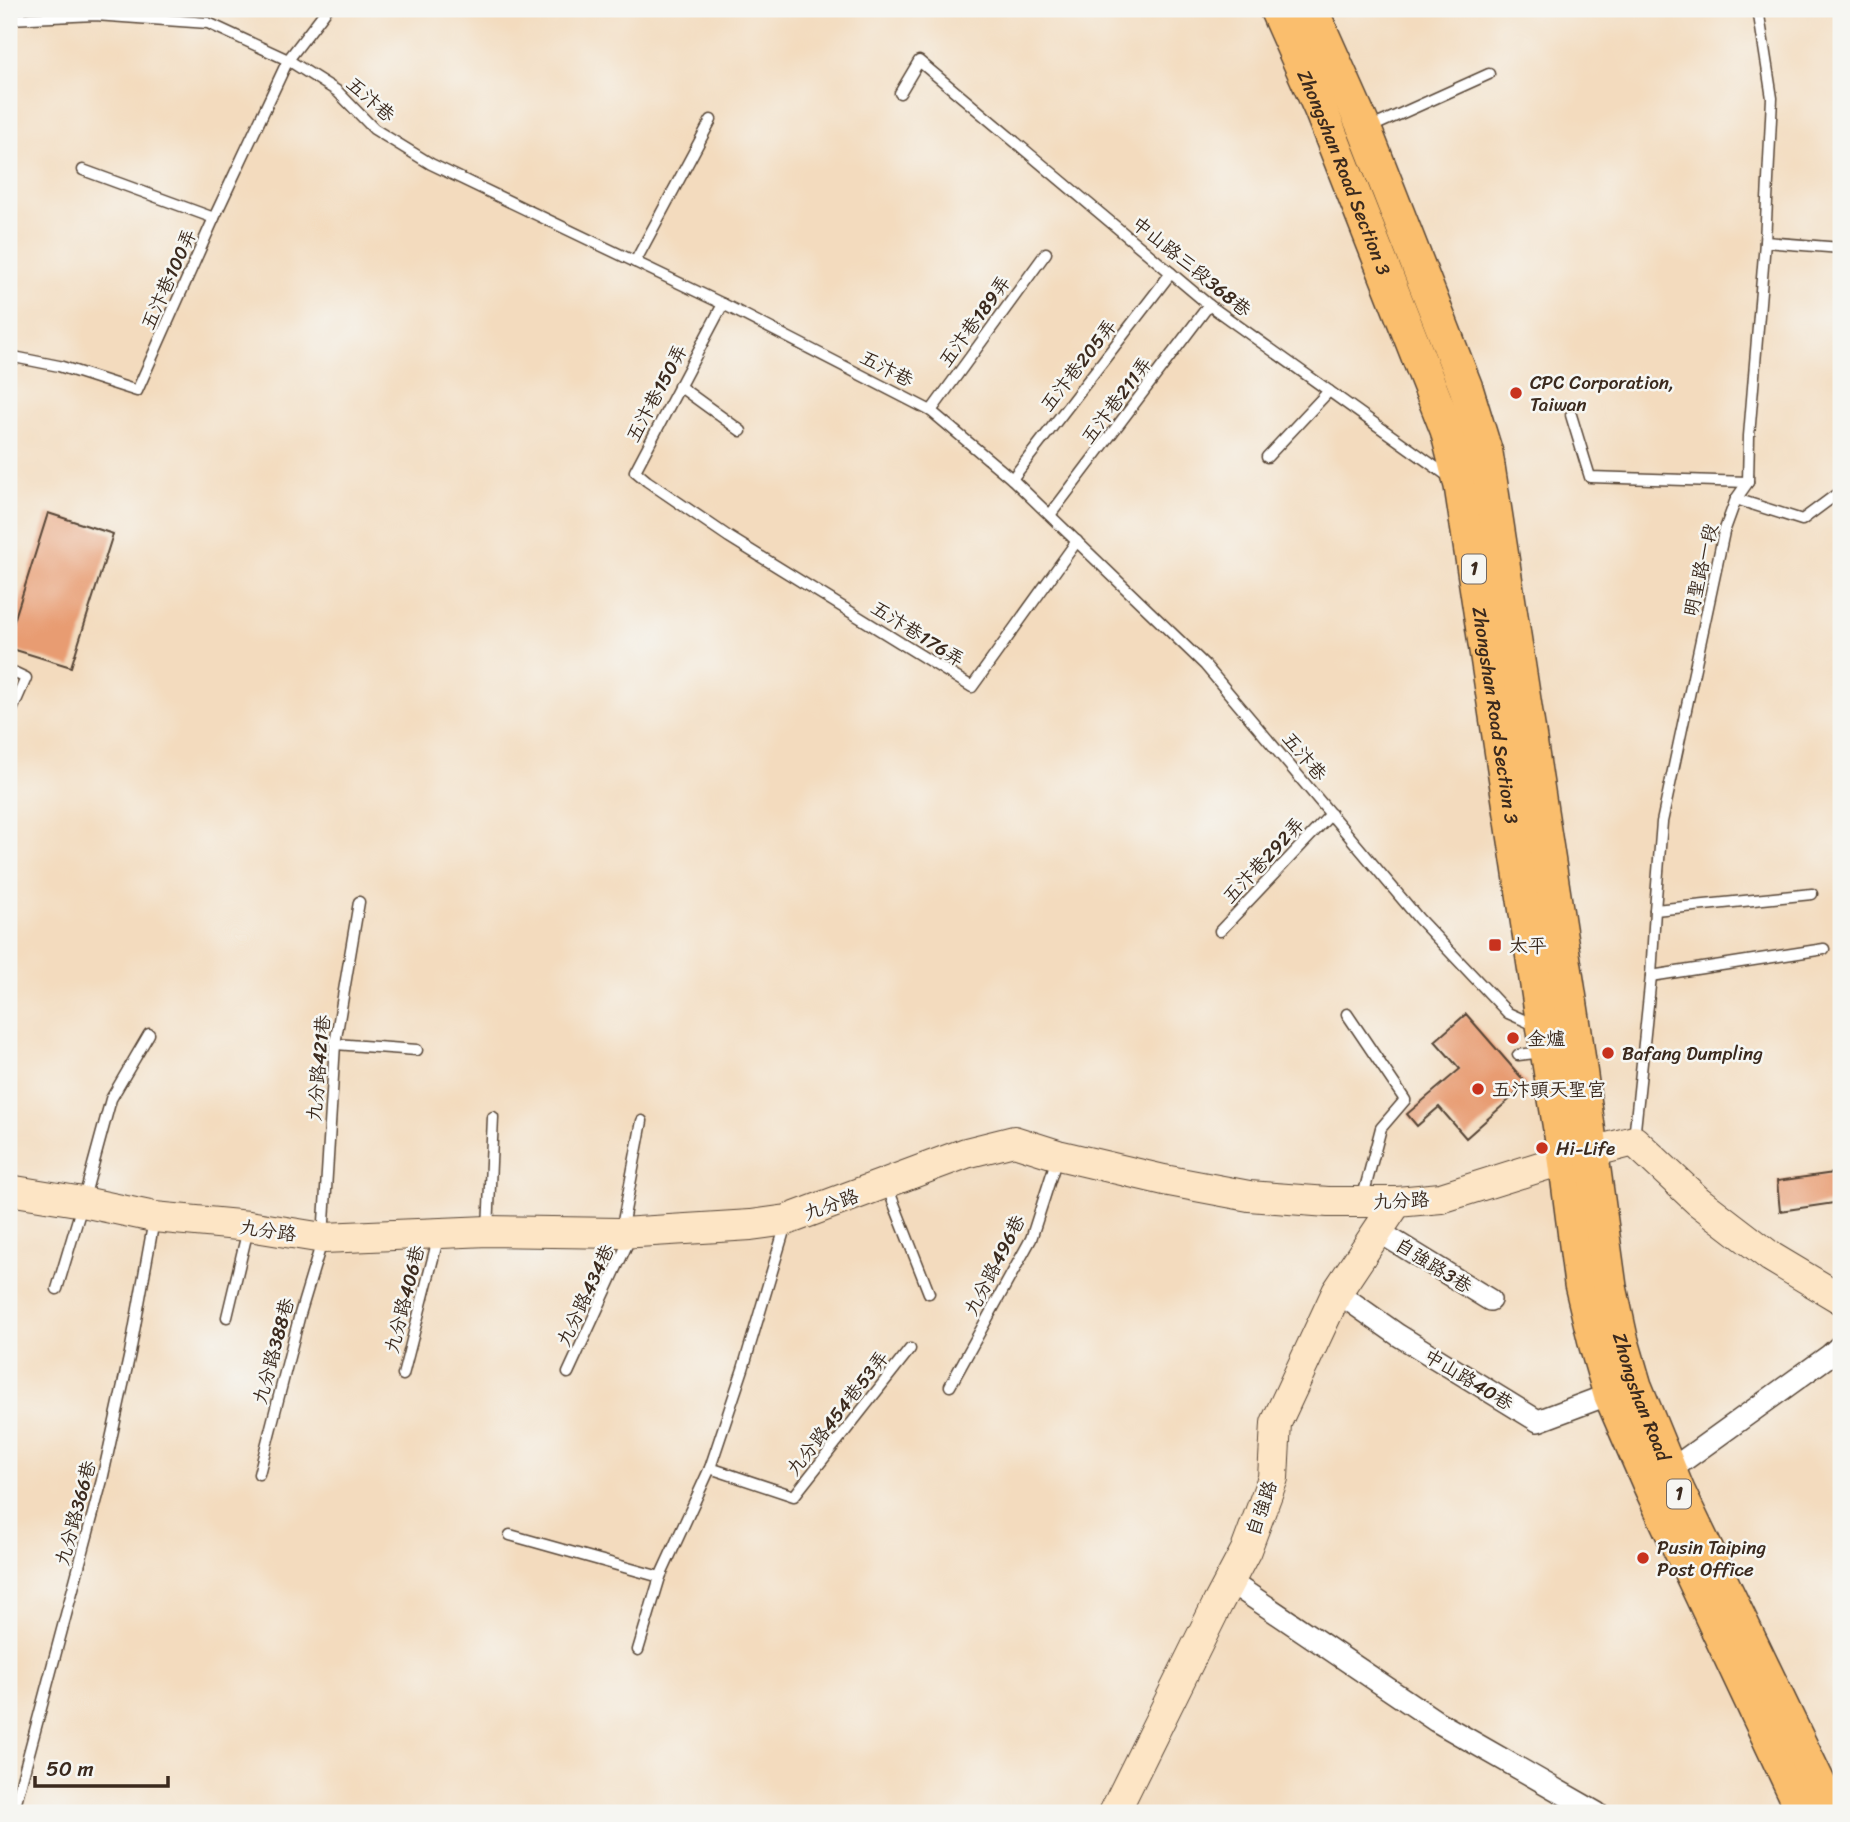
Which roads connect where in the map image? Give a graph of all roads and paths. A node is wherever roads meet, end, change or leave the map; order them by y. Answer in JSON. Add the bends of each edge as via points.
{"nodes":[{"id":1,"x":327,"y":9,"type":"edge"},
{"id":2,"x":1276,"y":9,"type":"edge"},
{"id":3,"x":1311,"y":9,"type":"edge"},
{"id":4,"x":1758,"y":9,"type":"edge"},
{"id":5,"x":9,"y":19,"type":"edge"},
{"id":6,"x":288,"y":60,"type":"junction"},
{"id":7,"x":1489,"y":74,"type":"dead end"},
{"id":8,"x":900,"y":93,"type":"dead end"},
{"id":9,"x":711,"y":120,"type":"dead end"},
{"id":10,"x":1365,"y":130,"type":"junction"},
{"id":11,"x":83,"y":170,"type":"dead end"},
{"id":12,"x":214,"y":218,"type":"junction"},
{"id":13,"x":1765,"y":242,"type":"junction"},
{"id":14,"x":1841,"y":248,"type":"edge"},
{"id":15,"x":1045,"y":253,"type":"dead end"},
{"id":16,"x":635,"y":262,"type":"junction"},
{"id":17,"x":1171,"y":273,"type":"junction"},
{"id":18,"x":723,"y":304,"type":"junction"},
{"id":19,"x":1209,"y":305,"type":"junction"},
{"id":20,"x":9,"y":356,"type":"edge"},
{"id":21,"x":679,"y":386,"type":"junction"},
{"id":22,"x":1329,"y":391,"type":"junction"},
{"id":23,"x":931,"y":411,"type":"junction"},
{"id":24,"x":1571,"y":415,"type":"dead end"},
{"id":25,"x":741,"y":431,"type":"dead end"},
{"id":26,"x":1267,"y":457,"type":"dead end"},
{"id":27,"x":1012,"y":478,"type":"junction"},
{"id":28,"x":1475,"y":482,"type":"junction"},
{"id":29,"x":1748,"y":482,"type":"junction"},
{"id":30,"x":1841,"y":491,"type":"edge"},
{"id":31,"x":1737,"y":499,"type":"junction"},
{"id":32,"x":1050,"y":515,"type":"junction"},
{"id":33,"x":729,"y":537,"type":"joint"},
{"id":34,"x":1077,"y":541,"type":"junction"},
{"id":35,"x":9,"y":670,"type":"edge"},
{"id":36,"x":9,"y":717,"type":"edge"},
{"id":37,"x":1331,"y":814,"type":"junction"},
{"id":38,"x":1812,"y":894,"type":"dead end"},
{"id":39,"x":359,"y":902,"type":"dead end"},
{"id":40,"x":1655,"y":910,"type":"junction"},
{"id":41,"x":1220,"y":931,"type":"dead end"},
{"id":42,"x":1824,"y":949,"type":"dead end"},
{"id":43,"x":1651,"y":976,"type":"junction"},
{"id":44,"x":1347,"y":1014,"type":"dead end"},
{"id":45,"x":149,"y":1034,"type":"dead end"},
{"id":46,"x":1553,"y":1039,"type":"junction"},
{"id":47,"x":335,"y":1044,"type":"junction"},
{"id":48,"x":417,"y":1050,"type":"dead end"},
{"id":49,"x":493,"y":1117,"type":"dead end"},
{"id":50,"x":642,"y":1121,"type":"dead end"},
{"id":51,"x":1634,"y":1141,"type":"junction"},
{"id":52,"x":1058,"y":1155,"type":"junction"},
{"id":53,"x":1578,"y":1156,"type":"junction"},
{"id":54,"x":886,"y":1184,"type":"junction"},
{"id":55,"x":9,"y":1190,"type":"edge"},
{"id":56,"x":83,"y":1202,"type":"junction"},
{"id":57,"x":1362,"y":1202,"type":"junction"},
{"id":58,"x":1397,"y":1202,"type":"junction"},
{"id":59,"x":154,"y":1217,"type":"junction"},
{"id":60,"x":787,"y":1220,"type":"junction"},
{"id":61,"x":249,"y":1226,"type":"junction"},
{"id":62,"x":488,"y":1231,"type":"junction"},
{"id":63,"x":1378,"y":1231,"type":"junction"},
{"id":64,"x":439,"y":1232,"type":"junction"},
{"id":65,"x":627,"y":1233,"type":"junction"},
{"id":66,"x":323,"y":1238,"type":"junction"},
{"id":67,"x":57,"y":1289,"type":"dead end"},
{"id":68,"x":1337,"y":1292,"type":"junction"},
{"id":69,"x":929,"y":1293,"type":"dead end"},
{"id":70,"x":1840,"y":1296,"type":"edge"},
{"id":71,"x":1490,"y":1300,"type":"dead end"},
{"id":72,"x":227,"y":1317,"type":"dead end"},
{"id":73,"x":1841,"y":1345,"type":"edge"},
{"id":74,"x":910,"y":1349,"type":"dead end"},
{"id":75,"x":568,"y":1373,"type":"dead end"},
{"id":76,"x":403,"y":1375,"type":"dead end"},
{"id":77,"x":950,"y":1386,"type":"dead end"},
{"id":78,"x":1610,"y":1394,"type":"junction"},
{"id":79,"x":710,"y":1468,"type":"junction"},
{"id":80,"x":1669,"y":1471,"type":"junction"},
{"id":81,"x":259,"y":1474,"type":"dead end"},
{"id":82,"x":510,"y":1535,"type":"dead end"},
{"id":83,"x":660,"y":1577,"type":"junction"},
{"id":84,"x":1229,"y":1581,"type":"junction"},
{"id":85,"x":638,"y":1650,"type":"dead end"},
{"id":86,"x":13,"y":1813,"type":"edge"},
{"id":87,"x":1114,"y":1813,"type":"edge"},
{"id":88,"x":1597,"y":1813,"type":"edge"},
{"id":89,"x":1804,"y":1813,"type":"edge"},
{"id":90,"x":1833,"y":1813,"type":"edge"}],
"edges":[{"from":1,"to":6,"type":"lane","name":"五汴巷100弄"},
{"from":2,"to":28,"type":"main road","name":"Zhongshan Road Section 3","number":"1","via":[[1320,108],[1447,430]]},
{"from":3,"to":10,"type":"main road","name":"Zhongshan Road Section 3","number":"1"},
{"from":4,"to":13,"type":"lane","via":[[1772,98]]},
{"from":5,"to":6,"type":"lane","name":"五汴巷","via":[[95,15],[208,23]]},
{"from":6,"to":12,"type":"lane","name":"五汴巷100弄"},
{"from":6,"to":16,"type":"lane","name":"五汴巷","via":[[337,91],[374,129],[431,164]]},
{"from":7,"to":10,"type":"lane"},
{"from":8,"to":17,"type":"lane","name":"中山路三段368巷","via":[[919,61]]},
{"from":9,"to":16,"type":"lane"},
{"from":10,"to":28,"type":"main road","name":"Zhongshan Road Section 3","number":"1","via":[[1466,388],[1486,453]]},
{"from":11,"to":12,"type":"lane"},
{"from":12,"to":20,"type":"lane","name":"五汴巷100弄","via":[[137,391],[59,366]]},
{"from":13,"to":14,"type":"lane"},
{"from":13,"to":29,"type":"lane"},
{"from":15,"to":23,"type":"lane","name":"五汴巷189弄"},
{"from":16,"to":18,"type":"lane","name":"五汴巷"},
{"from":17,"to":19,"type":"lane","name":"中山路三段368巷"},
{"from":17,"to":27,"type":"lane","name":"五汴巷205弄"},
{"from":18,"to":21,"type":"lane","name":"五汴巷150弄"},
{"from":18,"to":23,"type":"lane","name":"五汴巷"},
{"from":19,"to":22,"type":"lane","name":"中山路三段368巷"},
{"from":19,"to":32,"type":"lane","name":"五汴巷211弄"},
{"from":21,"to":25,"type":"lane"},
{"from":21,"to":33,"type":"lane","name":"五汴巷150弄","via":[[635,471]]},
{"from":22,"to":26,"type":"lane"},
{"from":22,"to":28,"type":"lane","name":"中山路三段368巷"},
{"from":23,"to":27,"type":"lane","name":"五汴巷"},
{"from":24,"to":29,"type":"lane","via":[[1590,477]]},
{"from":27,"to":32,"type":"lane","name":"五汴巷"},
{"from":28,"to":46,"type":"main road","name":"Zhongshan Road Section 3","number":"1"},
{"from":29,"to":31,"type":"lane","name":"明聖路一段"},
{"from":30,"to":31,"type":"lane","via":[[1801,520]]},
{"from":31,"to":40,"type":"lane","name":"明聖路一段","via":[[1724,532],[1662,822]]},
{"from":32,"to":34,"type":"lane","name":"五汴巷"},
{"from":33,"to":34,"type":"lane","name":"五汴巷176弄","via":[[972,687]]},
{"from":34,"to":37,"type":"lane","name":"五汴巷","via":[[1205,665]]},
{"from":35,"to":36,"type":"lane","via":[[26,678]]},
{"from":37,"to":41,"type":"lane","name":"五汴巷292弄"},
{"from":37,"to":46,"type":"lane","name":"五汴巷","via":[[1507,1016]]},
{"from":38,"to":40,"type":"lane"},
{"from":39,"to":47,"type":"lane","name":"九分路421巷"},
{"from":40,"to":43,"type":"lane","name":"明聖路一段"},
{"from":42,"to":43,"type":"lane"},
{"from":43,"to":51,"type":"lane","name":"明聖路一段"},
{"from":44,"to":57,"type":"lane","via":[[1405,1100],[1381,1128]]},
{"from":45,"to":56,"type":"lane","via":[[111,1099]]},
{"from":46,"to":53,"type":"main road","name":"Zhongshan Road Section 3","number":"1"},
{"from":47,"to":48,"type":"lane"},
{"from":47,"to":66,"type":"lane","name":"九分路421巷"},
{"from":49,"to":62,"type":"lane"},
{"from":50,"to":65,"type":"lane","name":"九分路434巷"},
{"from":51,"to":53,"type":"street","name":"九分路"},
{"from":51,"to":70,"type":"street","via":[[1698,1201],[1772,1257]]},
{"from":52,"to":54,"type":"street","name":"九分路","via":[[1014,1141],[966,1153]]},
{"from":52,"to":57,"type":"street","name":"九分路","via":[[1250,1196]]},
{"from":52,"to":77,"type":"lane","name":"九分路496巷","via":[[1031,1239]]},
{"from":53,"to":58,"type":"street","name":"九分路","via":[[1441,1198]]},
{"from":53,"to":78,"type":"main road","name":"Zhongshan Road","number":"1","via":[[1581,1284]]},
{"from":53,"to":80,"type":"main road","name":"Zhongshan Road","number":"1","via":[[1621,1338]]},
{"from":54,"to":60,"type":"street","name":"九分路"},
{"from":54,"to":69,"type":"lane"},
{"from":55,"to":56,"type":"street","name":"九分路"},
{"from":56,"to":59,"type":"street","name":"九分路"},
{"from":56,"to":67,"type":"lane"},
{"from":57,"to":58,"type":"street","name":"九分路"},
{"from":58,"to":63,"type":"street","name":"自強路"},
{"from":59,"to":61,"type":"street","name":"九分路"},
{"from":59,"to":86,"type":"lane","name":"九分路366巷","via":[[102,1480]]},
{"from":60,"to":65,"type":"street","name":"九分路"},
{"from":60,"to":79,"type":"lane"},
{"from":61,"to":66,"type":"street","name":"九分路"},
{"from":61,"to":72,"type":"lane"},
{"from":62,"to":64,"type":"street","name":"九分路"},
{"from":62,"to":65,"type":"street","name":"九分路"},
{"from":63,"to":68,"type":"street","name":"自強路"},
{"from":63,"to":71,"type":"street","name":"自強路3巷"},
{"from":64,"to":66,"type":"street","name":"九分路"},
{"from":64,"to":76,"type":"lane","name":"九分路406巷"},
{"from":65,"to":75,"type":"lane","name":"九分路434巷"},
{"from":66,"to":81,"type":"lane","name":"九分路388巷"},
{"from":68,"to":78,"type":"street","name":"中山路40巷","via":[[1538,1421]]},
{"from":68,"to":84,"type":"street","name":"自強路","via":[[1276,1423],[1273,1478]]},
{"from":73,"to":80,"type":"street"},
{"from":74,"to":79,"type":"lane","name":"九分路454巷53弄","via":[[794,1496]]},
{"from":78,"to":89,"type":"main road","name":"Zhongshan Road","number":"1"},
{"from":79,"to":83,"type":"lane"},
{"from":80,"to":90,"type":"main road","name":"Zhongshan Road","number":"1"},
{"from":82,"to":83,"type":"lane"},
{"from":83,"to":85,"type":"lane"},
{"from":84,"to":87,"type":"street","name":"自強路"},
{"from":84,"to":88,"type":"street","via":[[1436,1721]]}]}
